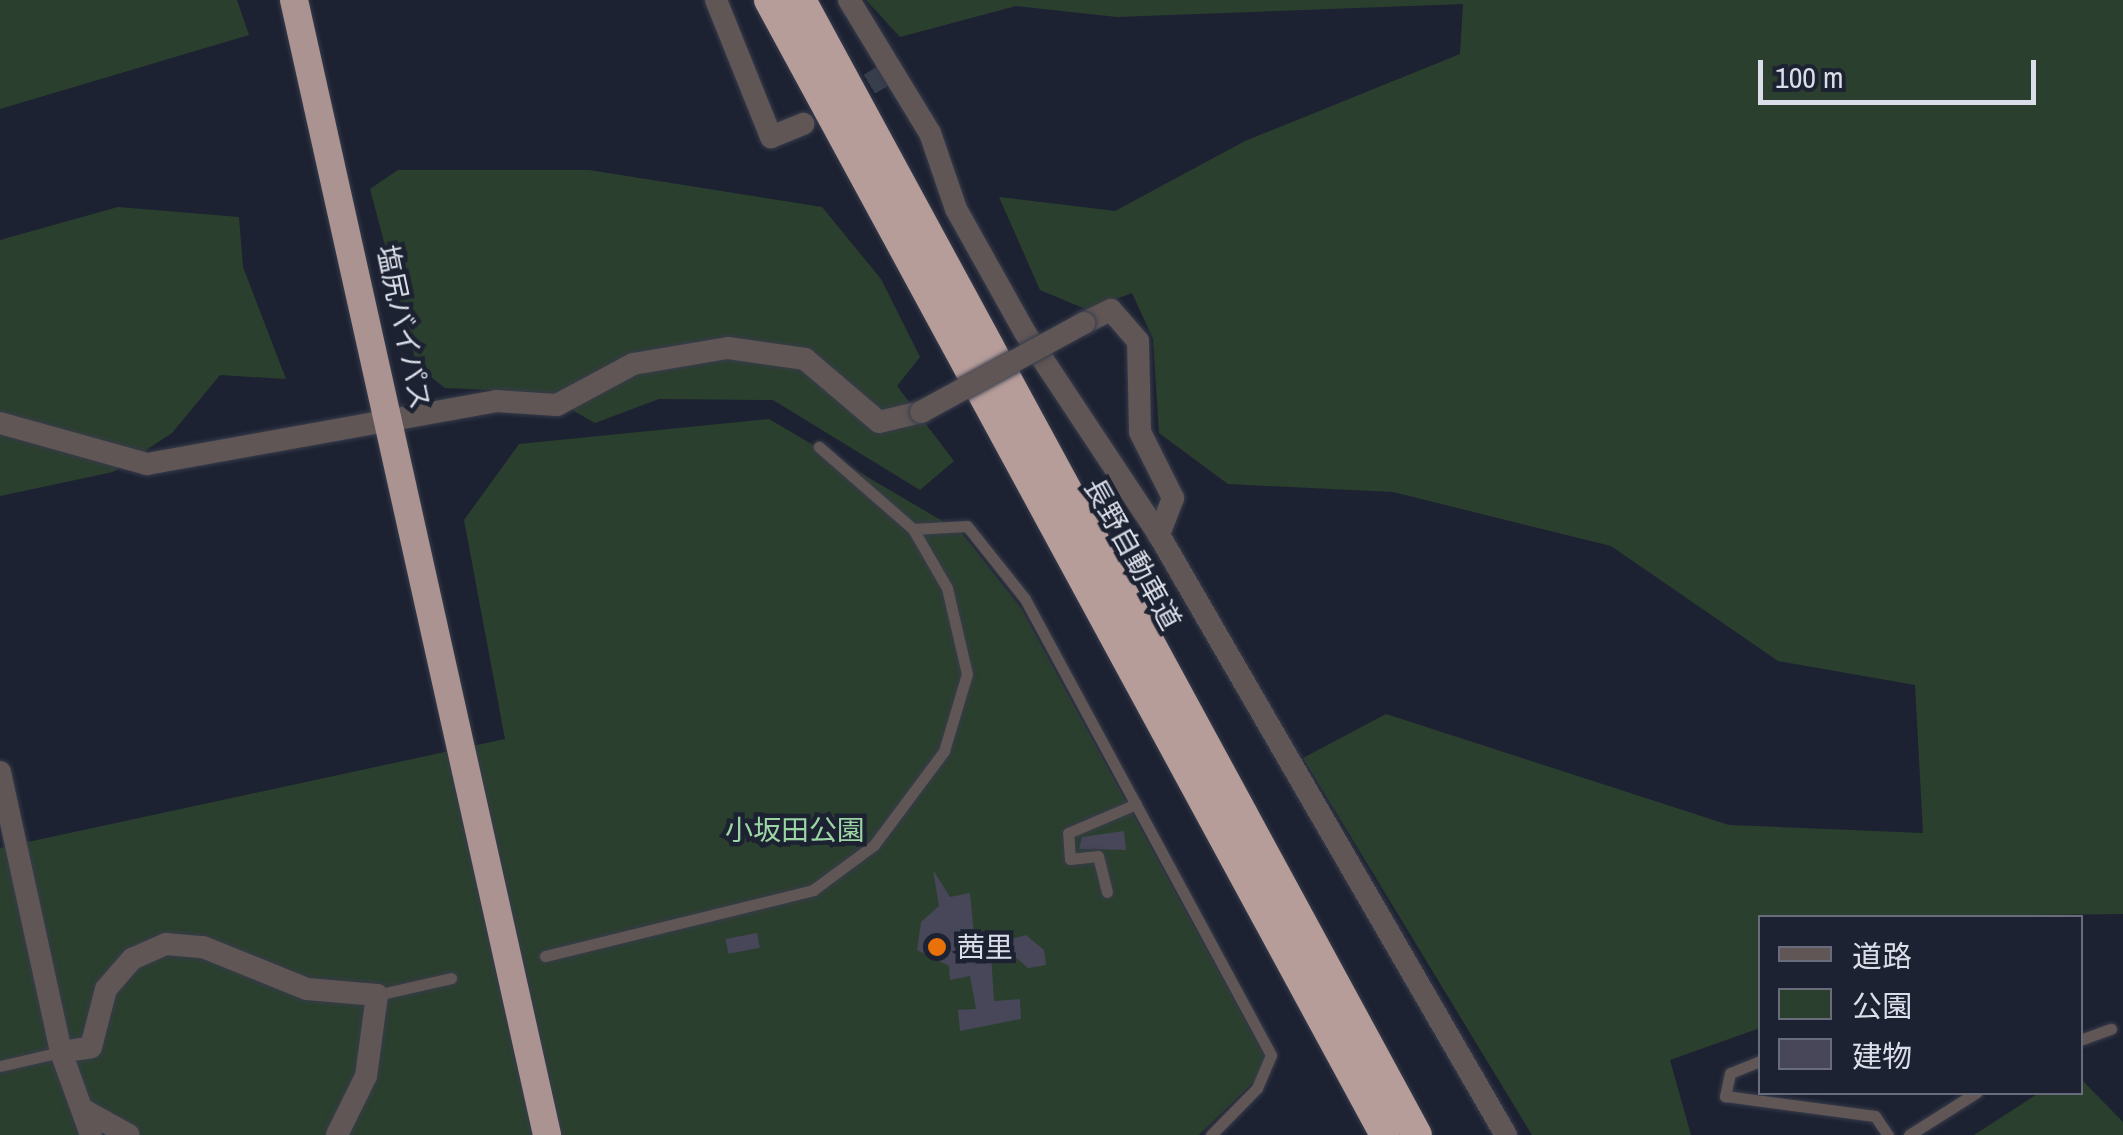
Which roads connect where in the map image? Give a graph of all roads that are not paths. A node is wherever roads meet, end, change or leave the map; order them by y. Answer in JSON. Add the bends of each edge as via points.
{"nodes":[{"id":1,"x":294,"y":0,"type":"edge"},
{"id":2,"x":716,"y":0,"type":"edge"},
{"id":3,"x":770,"y":0,"type":"edge"},
{"id":4,"x":801,"y":0,"type":"edge"},
{"id":5,"x":849,"y":0,"type":"edge"},
{"id":6,"x":804,"y":124,"type":"dead end"},
{"id":7,"x":391,"y":420,"type":"junction"},
{"id":8,"x":0,"y":423,"type":"edge"},
{"id":9,"x":819,"y":446,"type":"dead end"},
{"id":10,"x":913,"y":529,"type":"junction"},
{"id":11,"x":1159,"y":534,"type":"junction"},
{"id":12,"x":443,"y":670,"type":"junction"},
{"id":13,"x":0,"y":772,"type":"edge"},
{"id":14,"x":1136,"y":804,"type":"junction"},
{"id":15,"x":1106,"y":892,"type":"dead end"},
{"id":16,"x":545,"y":956,"type":"dead end"},
{"id":17,"x":451,"y":978,"type":"dead end"},
{"id":18,"x":377,"y":994,"type":"junction"},
{"id":19,"x":2111,"y":1029,"type":"dead end"},
{"id":20,"x":2083,"y":1038,"type":"edge"},
{"id":21,"x":61,"y":1052,"type":"junction"},
{"id":22,"x":1758,"y":1062,"type":"edge"},
{"id":23,"x":0,"y":1066,"type":"edge"},
{"id":24,"x":1972,"y":1095,"type":"edge"},
{"id":25,"x":84,"y":1110,"type":"junction"},
{"id":26,"x":91,"y":1135,"type":"edge"},
{"id":27,"x":129,"y":1135,"type":"edge"},
{"id":28,"x":336,"y":1135,"type":"edge"},
{"id":29,"x":532,"y":1135,"type":"edge"},
{"id":30,"x":547,"y":1135,"type":"edge"},
{"id":31,"x":1211,"y":1135,"type":"edge"},
{"id":32,"x":1385,"y":1135,"type":"edge"},
{"id":33,"x":1417,"y":1135,"type":"edge"},
{"id":34,"x":1506,"y":1135,"type":"edge"},
{"id":35,"x":1888,"y":1135,"type":"edge"},
{"id":36,"x":1909,"y":1135,"type":"edge"}],
"edges":[{"from":1,"to":7,"type":"highway","name":"塩尻バイパス"},
{"from":2,"to":6,"type":"street","via":[[771,137]]},
{"from":3,"to":32,"type":"highway"},
{"from":4,"to":33,"type":"highway","name":"長野自動車道"},
{"from":5,"to":11,"type":"street","via":[[1008,302]]},
{"from":7,"to":8,"type":"street","via":[[147,464]]},
{"from":7,"to":11,"type":"street","bridge":true,"via":[[496,401],[556,405],[633,364],[728,348],[805,359],[880,422],[921,412],[1111,310],[1138,341],[1140,432],[1173,498]]},
{"from":7,"to":12,"type":"highway","name":"塩尻バイパス"},
{"from":9,"to":10,"type":"lane"},
{"from":10,"to":14,"type":"lane","via":[[954,523],[978,541],[1025,599]]},
{"from":10,"to":16,"type":"lane","via":[[960,620],[966,674],[944,751],[898,817],[814,890]]},
{"from":11,"to":34,"type":"street"},
{"from":12,"to":29,"type":"highway","name":"塩尻バイパス","via":[[450,759]]},
{"from":12,"to":30,"type":"highway","name":"塩尻バイパス"},
{"from":13,"to":21,"type":"street"},
{"from":14,"to":15,"type":"lane","via":[[1068,833],[1070,859],[1098,856]]},
{"from":14,"to":31,"type":"lane","via":[[1271,1056],[1257,1088]]},
{"from":17,"to":18,"type":"lane"},
{"from":18,"to":21,"type":"street","via":[[307,989],[203,947],[166,944],[132,958],[106,989],[91,1046]]},
{"from":18,"to":28,"type":"street","via":[[366,1076]]},
{"from":19,"to":20,"type":"lane"},
{"from":21,"to":23,"type":"lane"},
{"from":21,"to":25,"type":"street"},
{"from":22,"to":35,"type":"lane","via":[[1730,1073],[1725,1096],[1875,1116]]},
{"from":24,"to":36,"type":"lane"},
{"from":25,"to":26,"type":"street"},
{"from":25,"to":27,"type":"street"}]}
